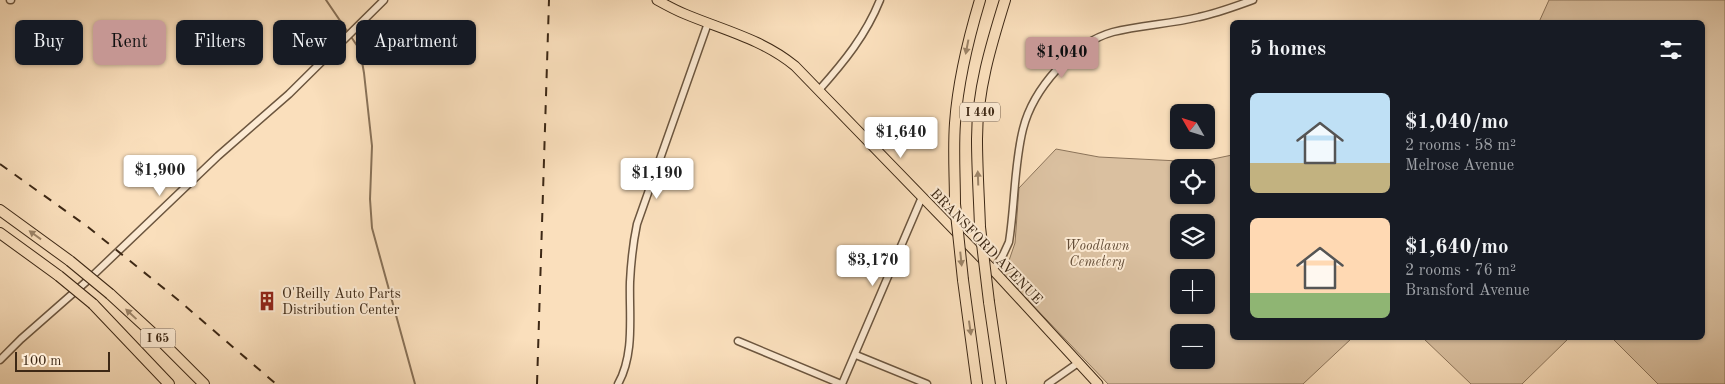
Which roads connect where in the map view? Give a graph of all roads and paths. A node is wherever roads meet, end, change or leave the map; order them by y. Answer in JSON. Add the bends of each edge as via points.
{"nodes":[{"id":1,"x":384,"y":0,"type":"edge"},
{"id":2,"x":657,"y":0,"type":"edge"},
{"id":3,"x":880,"y":0,"type":"edge"},
{"id":4,"x":980,"y":0,"type":"edge"},
{"id":5,"x":1005,"y":0,"type":"edge"},
{"id":6,"x":1254,"y":0,"type":"edge"},
{"id":7,"x":708,"y":23,"type":"junction"},
{"id":8,"x":819,"y":90,"type":"junction"},
{"id":9,"x":922,"y":197,"type":"junction"},
{"id":10,"x":0,"y":210,"type":"edge"},
{"id":11,"x":0,"y":233,"type":"edge"},
{"id":12,"x":993,"y":270,"type":"junction"},
{"id":13,"x":738,"y":341,"type":"dead end"},
{"id":14,"x":856,"y":355,"type":"junction"},
{"id":15,"x":0,"y":360,"type":"edge"},
{"id":16,"x":1078,"y":363,"type":"junction"},
{"id":17,"x":620,"y":381,"type":"edge"},
{"id":18,"x":169,"y":384,"type":"edge"},
{"id":19,"x":204,"y":384,"type":"edge"},
{"id":20,"x":842,"y":384,"type":"edge"},
{"id":21,"x":927,"y":384,"type":"edge"},
{"id":22,"x":977,"y":384,"type":"edge"},
{"id":23,"x":1001,"y":384,"type":"edge"},
{"id":24,"x":1048,"y":384,"type":"edge"},
{"id":25,"x":1098,"y":384,"type":"edge"}],
"edges":[{"from":1,"to":15,"type":"street","via":[[289,94]]},
{"from":2,"to":7,"type":"main road","name":"BRANSFORD AVENUE"},
{"from":3,"to":8,"type":"street","via":[[860,41]]},
{"from":4,"to":22,"type":"highway","number":"I 440","one_way":true,"bridge":true,"via":[[968,38],[955,125],[955,204]]},
{"from":23,"to":5,"type":"highway","number":"I 440","one_way":true,"bridge":true,"via":[[980,227],[977,137],[990,46]]},
{"from":6,"to":12,"type":"street","via":[[1199,17],[1112,33],[1084,46],[1054,72],[1038,95],[1024,126],[1009,242]]},
{"from":7,"to":8,"type":"main road","name":"BRANSFORD AVENUE","via":[[770,48]]},
{"from":7,"to":17,"type":"street","via":[[637,224],[632,250],[629,351]]},
{"from":8,"to":9,"type":"main road","name":"BRANSFORD AVENUE"},
{"from":9,"to":12,"type":"main road","name":"BRANSFORD AVENUE"},
{"from":9,"to":14,"type":"street"},
{"from":19,"to":10,"type":"highway","number":"I 65","one_way":true,"bridge":true,"via":[[110,294]]},
{"from":11,"to":18,"type":"highway","number":"I 65","bridge":true,"via":[[93,304]]},
{"from":12,"to":16,"type":"main road","name":"BRANSFORD AVENUE"},
{"from":13,"to":20,"type":"street"},
{"from":14,"to":20,"type":"street"},
{"from":14,"to":21,"type":"street"},
{"from":16,"to":24,"type":"street"},
{"from":16,"to":25,"type":"main road","name":"BRANSFORD AVENUE"}]}
